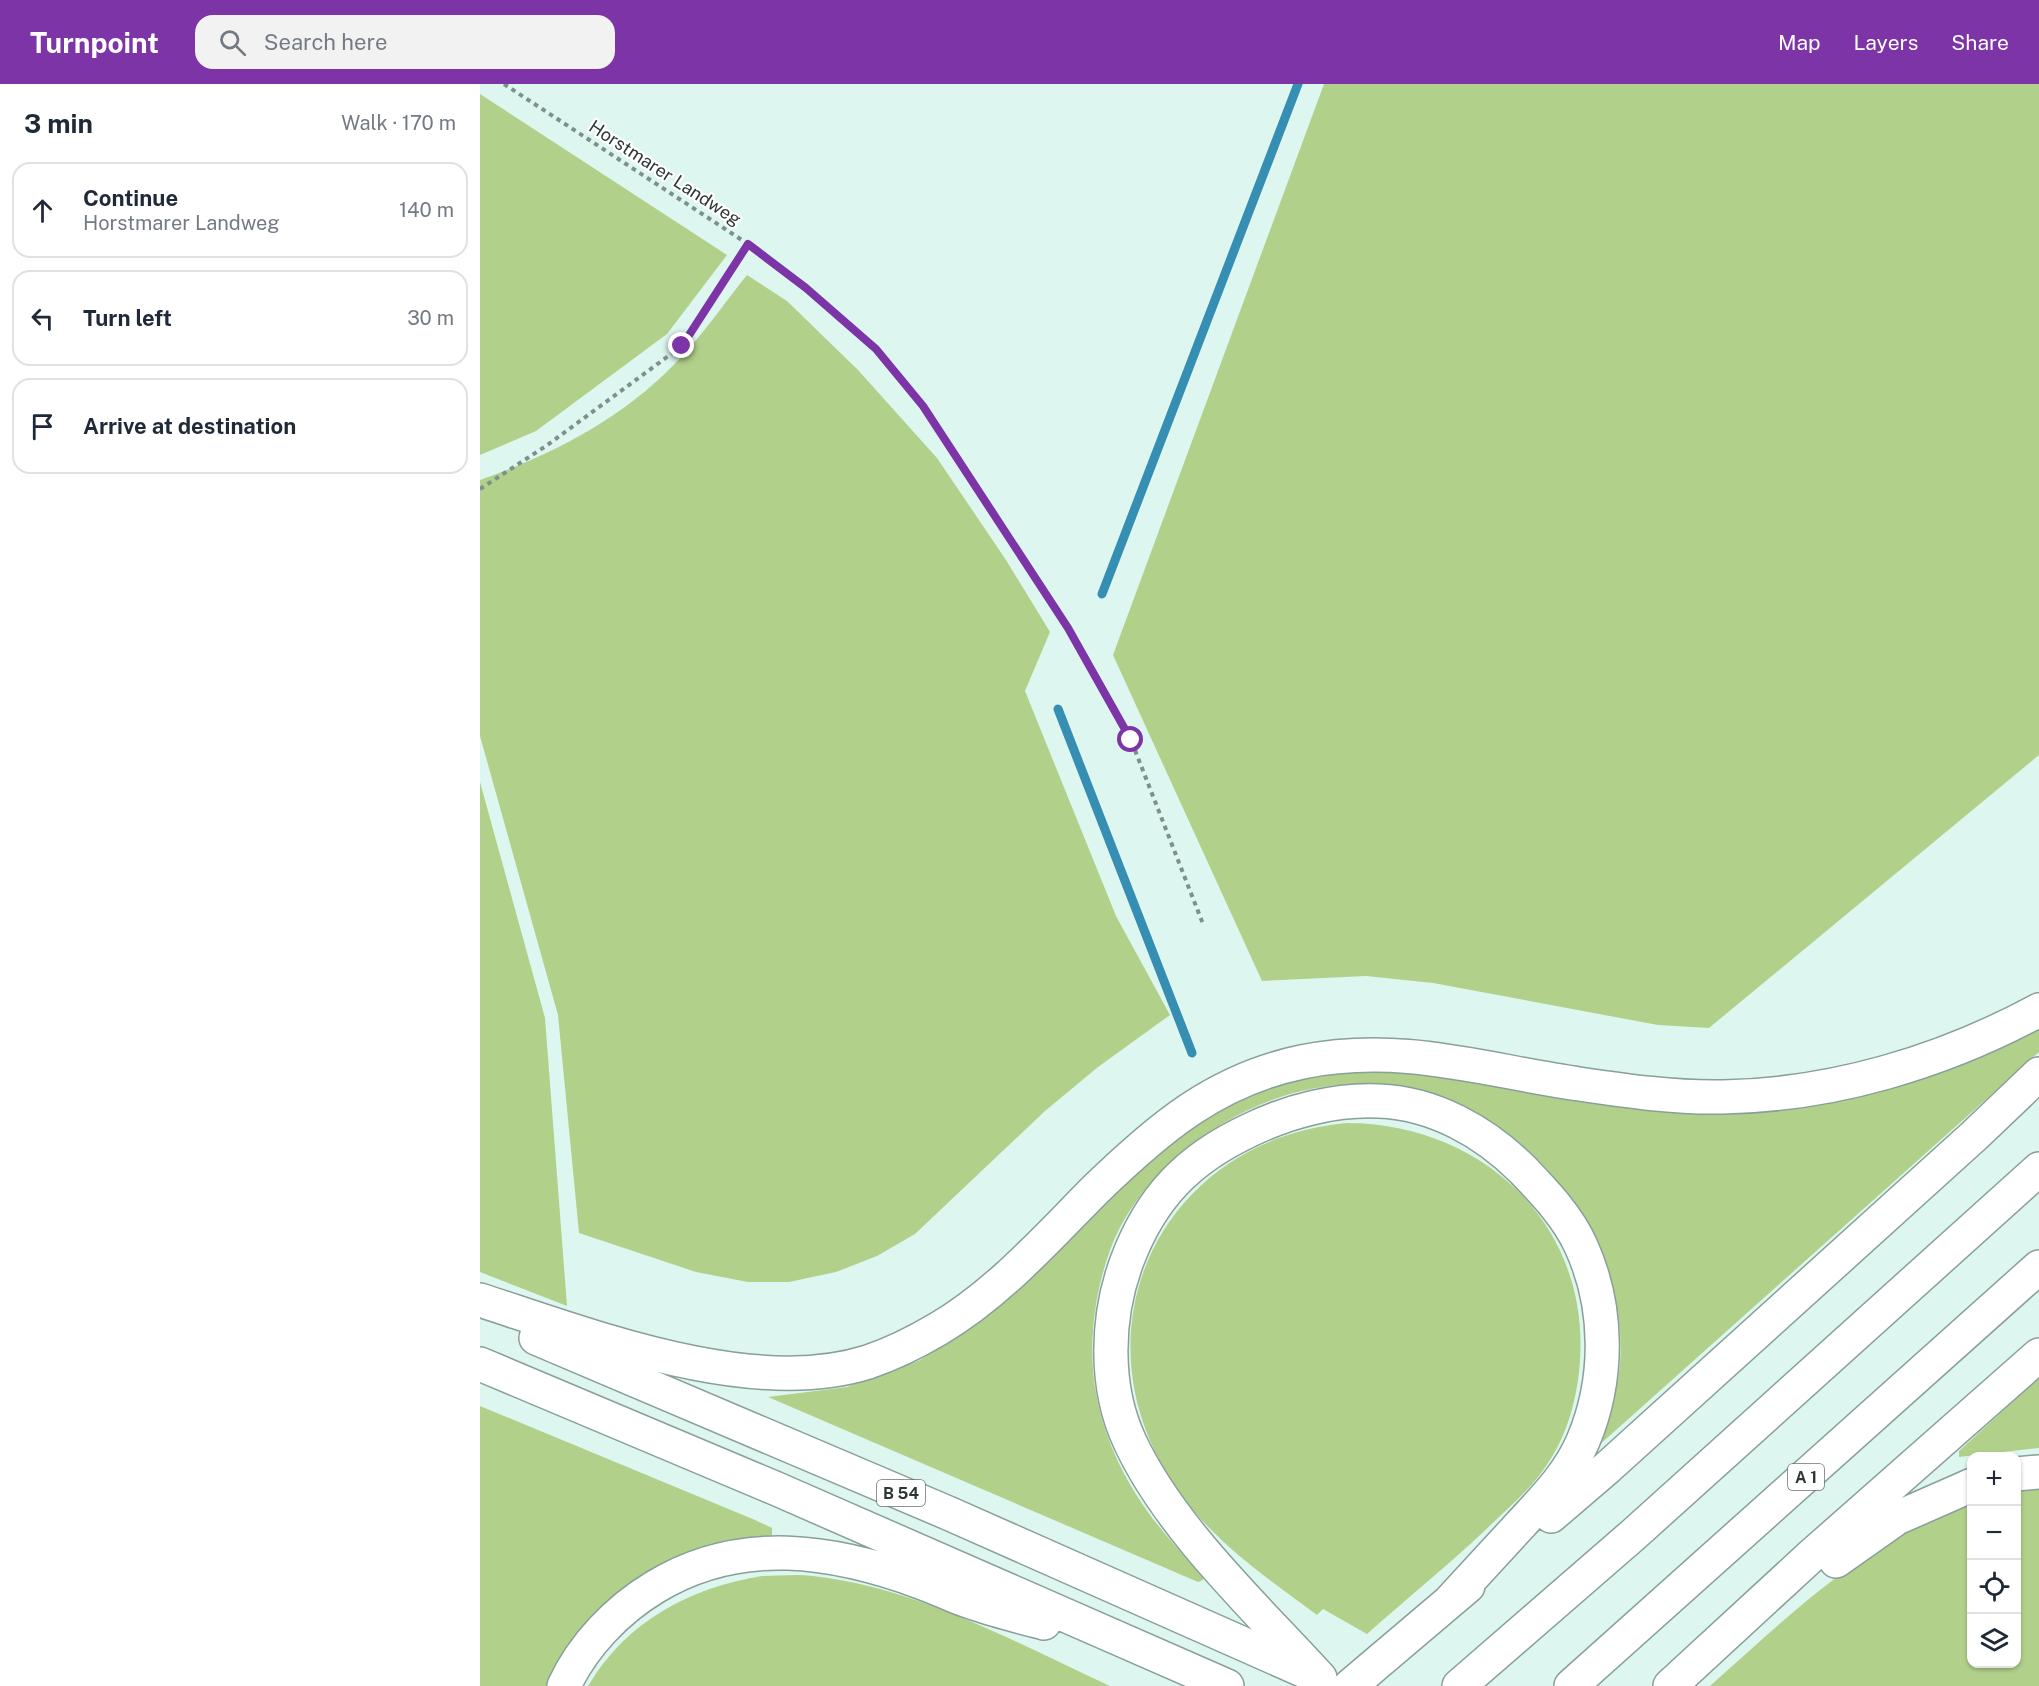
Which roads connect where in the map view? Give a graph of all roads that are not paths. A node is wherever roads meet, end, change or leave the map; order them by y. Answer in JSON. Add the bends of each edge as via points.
{"nodes":[{"id":1,"x":2039,"y":1010,"type":"edge"},
{"id":2,"x":2039,"y":1074,"type":"edge"},
{"id":3,"x":2039,"y":1169,"type":"edge"},
{"id":4,"x":2039,"y":1267,"type":"edge"},
{"id":5,"x":480,"y":1300,"type":"edge"},
{"id":6,"x":480,"y":1315,"type":"edge"},
{"id":7,"x":2039,"y":1355,"type":"edge"},
{"id":8,"x":480,"y":1364,"type":"edge"},
{"id":9,"x":2039,"y":1472,"type":"edge"},
{"id":10,"x":2021,"y":1474,"type":"edge"},
{"id":11,"x":1967,"y":1487,"type":"edge"},
{"id":12,"x":1451,"y":1600,"type":"junction"},
{"id":13,"x":1711,"y":1652,"type":"junction"},
{"id":14,"x":1161,"y":1657,"type":"junction"},
{"id":15,"x":1336,"y":1683,"type":"edge"},
{"id":16,"x":564,"y":1686,"type":"edge"},
{"id":17,"x":1227,"y":1686,"type":"edge"},
{"id":18,"x":1460,"y":1686,"type":"edge"},
{"id":19,"x":1571,"y":1686,"type":"edge"},
{"id":20,"x":1670,"y":1686,"type":"edge"}],
"edges":[{"from":1,"to":5,"type":"highway","via":[[1921,1062],[1776,1094],[1674,1096],[1576,1084],[1427,1057],[1387,1055],[1334,1057],[1256,1075],[1211,1094],[1147,1140],[1004,1279],[972,1305],[940,1328],[866,1363],[788,1373],[704,1364],[569,1329]]},
{"from":2,"to":12,"type":"highway","via":[[1607,1468]]},
{"from":3,"to":18,"type":"highway"},
{"from":4,"to":19,"type":"highway","number":"A 1"},
{"from":6,"to":15,"type":"highway","number":"B 54","via":[[937,1508]]},
{"from":7,"to":13,"type":"highway","via":[[1811,1556]]},
{"from":8,"to":14,"type":"highway","number":"B 54"},
{"from":9,"to":10,"type":"highway"},
{"from":11,"to":13,"type":"highway","via":[[1930,1501],[1870,1534]]},
{"from":12,"to":15,"type":"highway"},
{"from":12,"to":15,"type":"highway","via":[[1564,1477],[1583,1442],[1594,1410],[1604,1338],[1591,1274],[1563,1216],[1506,1154],[1478,1133],[1444,1116],[1380,1101],[1310,1108],[1229,1140],[1168,1186],[1138,1233],[1122,1274],[1113,1318],[1111,1368],[1117,1405],[1129,1440],[1153,1485],[1193,1538]]},
{"from":13,"to":20,"type":"highway"},
{"from":14,"to":16,"type":"highway","via":[[973,1603],[858,1562],[776,1551],[731,1556],[700,1565],[638,1597],[609,1622]]},
{"from":14,"to":17,"type":"highway","number":"B 54"}]}
